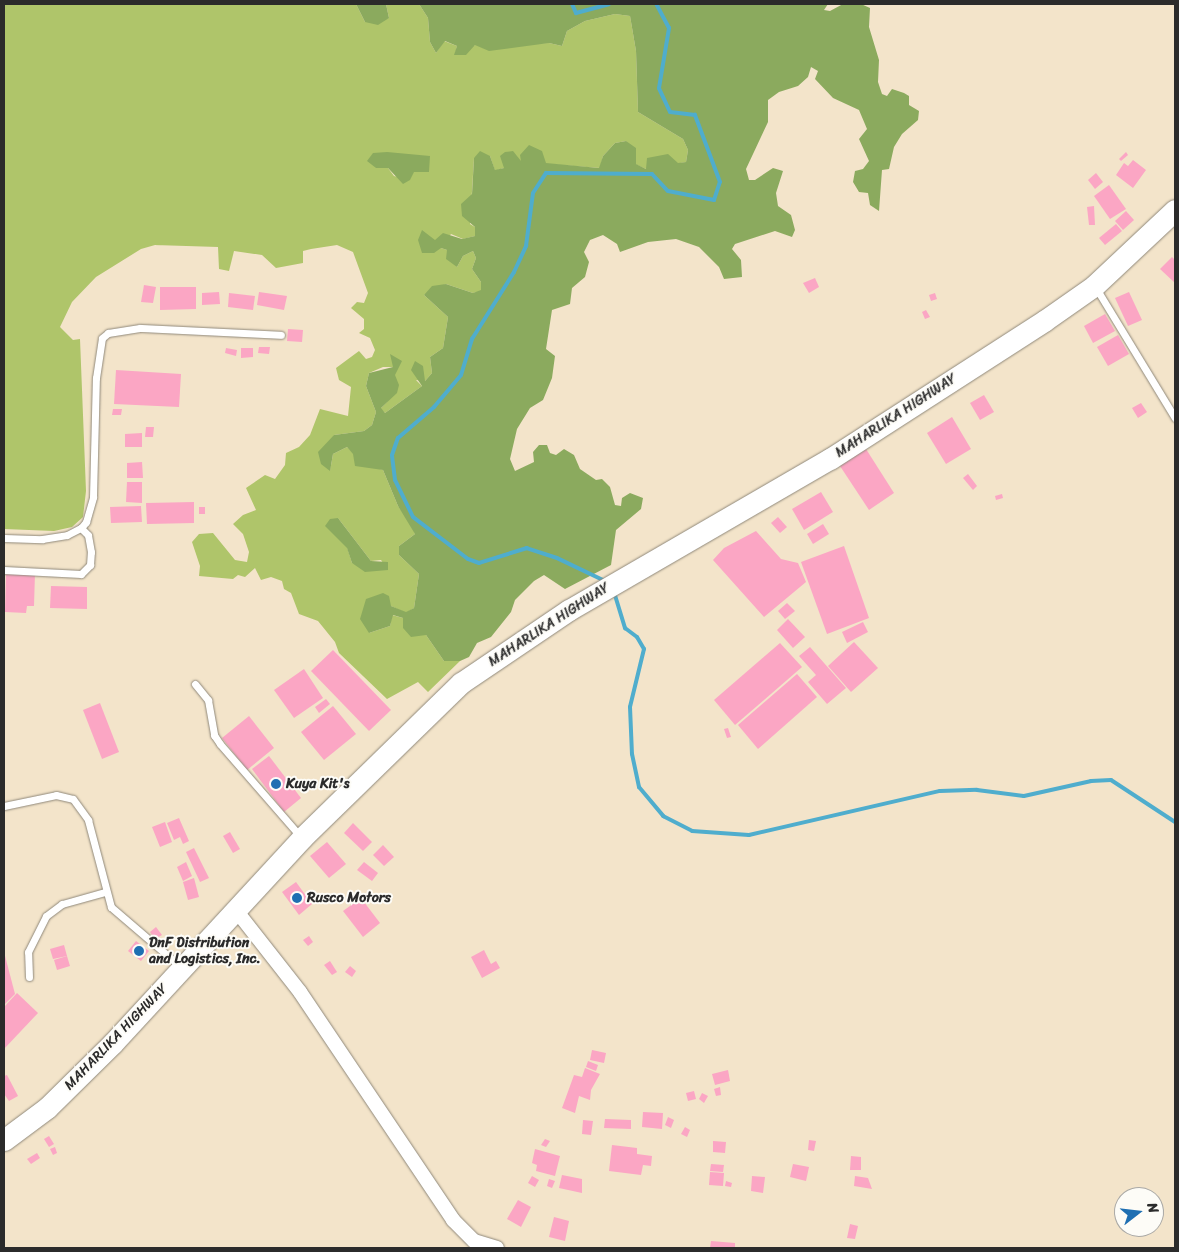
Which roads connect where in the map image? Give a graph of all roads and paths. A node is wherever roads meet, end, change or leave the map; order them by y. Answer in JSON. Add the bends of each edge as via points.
{"nodes":[{"id":1,"x":1175,"y":210,"type":"edge"},
{"id":2,"x":1094,"y":286,"type":"junction"},
{"id":3,"x":281,"y":336,"type":"dead end"},
{"id":4,"x":1175,"y":418,"type":"edge"},
{"id":5,"x":81,"y":528,"type":"junction"},
{"id":6,"x":4,"y":538,"type":"edge"},
{"id":7,"x":4,"y":570,"type":"edge"},
{"id":8,"x":195,"y":684,"type":"dead end"},
{"id":9,"x":4,"y":806,"type":"edge"},
{"id":10,"x":302,"y":838,"type":"junction"},
{"id":11,"x":105,"y":892,"type":"junction"},
{"id":12,"x":235,"y":909,"type":"junction"},
{"id":13,"x":181,"y":968,"type":"junction"},
{"id":14,"x":29,"y":977,"type":"dead end"},
{"id":15,"x":4,"y":1140,"type":"edge"},
{"id":16,"x":497,"y":1248,"type":"edge"}],
"edges":[{"from":1,"to":2,"type":"main road","name":"MAHARLIKA HIGHWAY"},
{"from":2,"to":4,"type":"lane"},
{"from":2,"to":10,"type":"main road","name":"MAHARLIKA HIGHWAY","via":[[830,459],[569,610],[461,683]]},
{"from":3,"to":5,"type":"lane","via":[[140,328],[108,333],[102,338],[96,378],[92,498],[90,513]]},
{"from":5,"to":6,"type":"lane","via":[[67,535],[42,539]]},
{"from":5,"to":7,"type":"lane","via":[[88,535],[91,552],[90,564],[81,574]]},
{"from":8,"to":10,"type":"lane","via":[[208,700],[214,735],[220,744]]},
{"from":9,"to":11,"type":"lane","via":[[56,795],[73,799],[88,820]]},
{"from":10,"to":12,"type":"main road","name":"MAHARLIKA HIGHWAY"},
{"from":11,"to":13,"type":"lane","via":[[111,907]]},
{"from":11,"to":14,"type":"lane","via":[[62,904],[46,916],[28,952]]},
{"from":12,"to":13,"type":"main road","name":"MAHARLIKA HIGHWAY"},
{"from":12,"to":16,"type":"street","via":[[300,992],[453,1220],[474,1241]]},
{"from":13,"to":15,"type":"main road","name":"MAHARLIKA HIGHWAY","via":[[113,1043],[47,1108]]}]}
